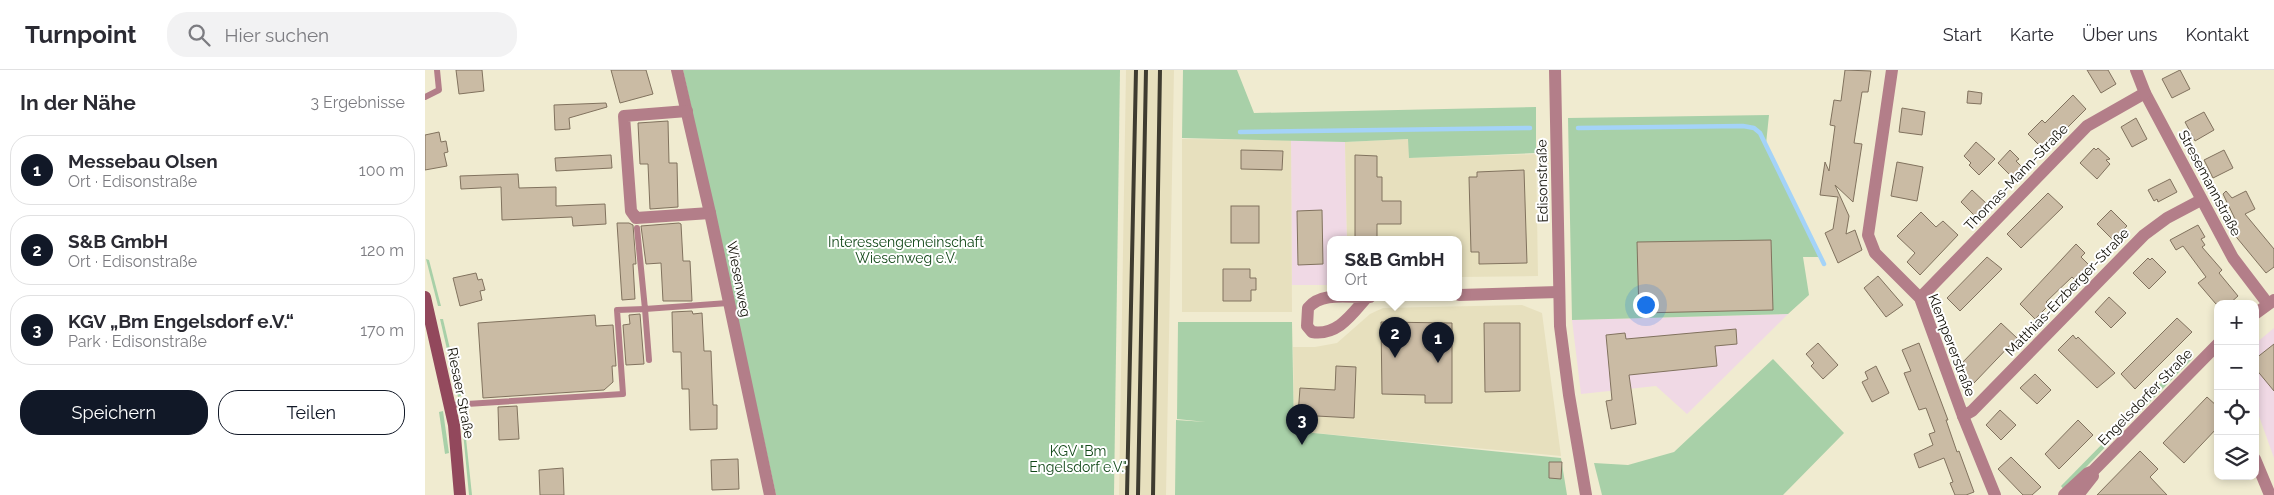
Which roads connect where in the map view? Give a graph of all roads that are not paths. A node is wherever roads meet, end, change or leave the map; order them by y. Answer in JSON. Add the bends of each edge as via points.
{"nodes":[{"id":1,"x":437,"y":70,"type":"edge"},
{"id":2,"x":677,"y":70,"type":"edge"},
{"id":3,"x":1555,"y":70,"type":"edge"},
{"id":4,"x":1892,"y":70,"type":"edge"},
{"id":5,"x":2136,"y":70,"type":"edge"},
{"id":6,"x":2145,"y":93,"type":"junction"},
{"id":7,"x":425,"y":97,"type":"edge"},
{"id":8,"x":687,"y":111,"type":"junction"},
{"id":9,"x":2201,"y":200,"type":"junction"},
{"id":10,"x":710,"y":213,"type":"junction"},
{"id":11,"x":637,"y":228,"type":"dead end"},
{"id":12,"x":1559,"y":292,"type":"junction"},
{"id":13,"x":1462,"y":296,"type":"edge"},
{"id":14,"x":425,"y":297,"type":"edge"},
{"id":15,"x":1327,"y":298,"type":"edge"},
{"id":16,"x":1920,"y":298,"type":"junction"},
{"id":17,"x":1365,"y":301,"type":"edge"},
{"id":18,"x":2271,"y":302,"type":"edge"},
{"id":19,"x":728,"y":303,"type":"junction"},
{"id":20,"x":645,"y":309,"type":"junction"},
{"id":21,"x":2259,"y":311,"type":"edge"},
{"id":22,"x":2214,"y":350,"type":"edge"},
{"id":23,"x":649,"y":360,"type":"dead end"},
{"id":24,"x":451,"y":405,"type":"junction"},
{"id":25,"x":1963,"y":416,"type":"junction"},
{"id":26,"x":2259,"y":469,"type":"edge"},
{"id":27,"x":2093,"y":471,"type":"junction"},
{"id":28,"x":459,"y":495,"type":"edge"},
{"id":29,"x":770,"y":495,"type":"edge"},
{"id":30,"x":1586,"y":495,"type":"edge"},
{"id":31,"x":1995,"y":495,"type":"edge"},
{"id":32,"x":2064,"y":495,"type":"edge"},
{"id":33,"x":2078,"y":495,"type":"edge"},
{"id":34,"x":2270,"y":495,"type":"edge"}],
"edges":[{"from":1,"to":7,"type":"lane","via":[[439,90]]},
{"from":2,"to":8,"type":"street","name":"Wiesenweg"},
{"from":3,"to":12,"type":"street","name":"Edisonstraße"},
{"from":4,"to":16,"type":"street","name":"Klempererstraße","via":[[1868,235],[1875,253]]},
{"from":5,"to":6,"type":"street","name":"Stresemannstraße"},
{"from":6,"to":9,"type":"street","name":"Stresemannstraße"},
{"from":6,"to":16,"type":"street","name":"Thomas-Mann-Straße","via":[[2087,126]]},
{"from":8,"to":10,"type":"street","name":"Wiesenweg"},
{"from":8,"to":10,"type":"street","via":[[624,116],[631,211],[636,218]]},
{"from":9,"to":18,"type":"street","name":"Stresemannstraße","via":[[2233,258]]},
{"from":9,"to":25,"type":"street","name":"Matthias-Erzberger-Straße","via":[[2144,235],[1972,411]]},
{"from":10,"to":19,"type":"street","name":"Wiesenweg"},
{"from":11,"to":20,"type":"lane"},
{"from":12,"to":13,"type":"street"},
{"from":12,"to":30,"type":"street","name":"Edisonstraße","via":[[1569,395]]},
{"from":14,"to":24,"type":"main road","name":"Riesaer Straße"},
{"from":15,"to":17,"type":"street","via":[[1314,301],[1308,308],[1307,326],[1312,332],[1331,332]]},
{"from":16,"to":25,"type":"street","name":"Klempererstraße"},
{"from":18,"to":21,"type":"street"},
{"from":19,"to":20,"type":"lane"},
{"from":19,"to":29,"type":"street","name":"Wiesenweg"},
{"from":20,"to":23,"type":"lane"},
{"from":20,"to":24,"type":"lane","via":[[617,310],[623,394]]},
{"from":22,"to":27,"type":"street","name":"Engelsdorfer Straße"},
{"from":24,"to":28,"type":"main road","name":"Riesaer Straße"},
{"from":25,"to":31,"type":"street","name":"Klempererstraße"},
{"from":26,"to":34,"type":"street"},
{"from":27,"to":32,"type":"street","name":"Engelsdorfer Straße"},
{"from":27,"to":33,"type":"street","name":"Engelsdorfer Straße","via":[[2093,476]]}]}
